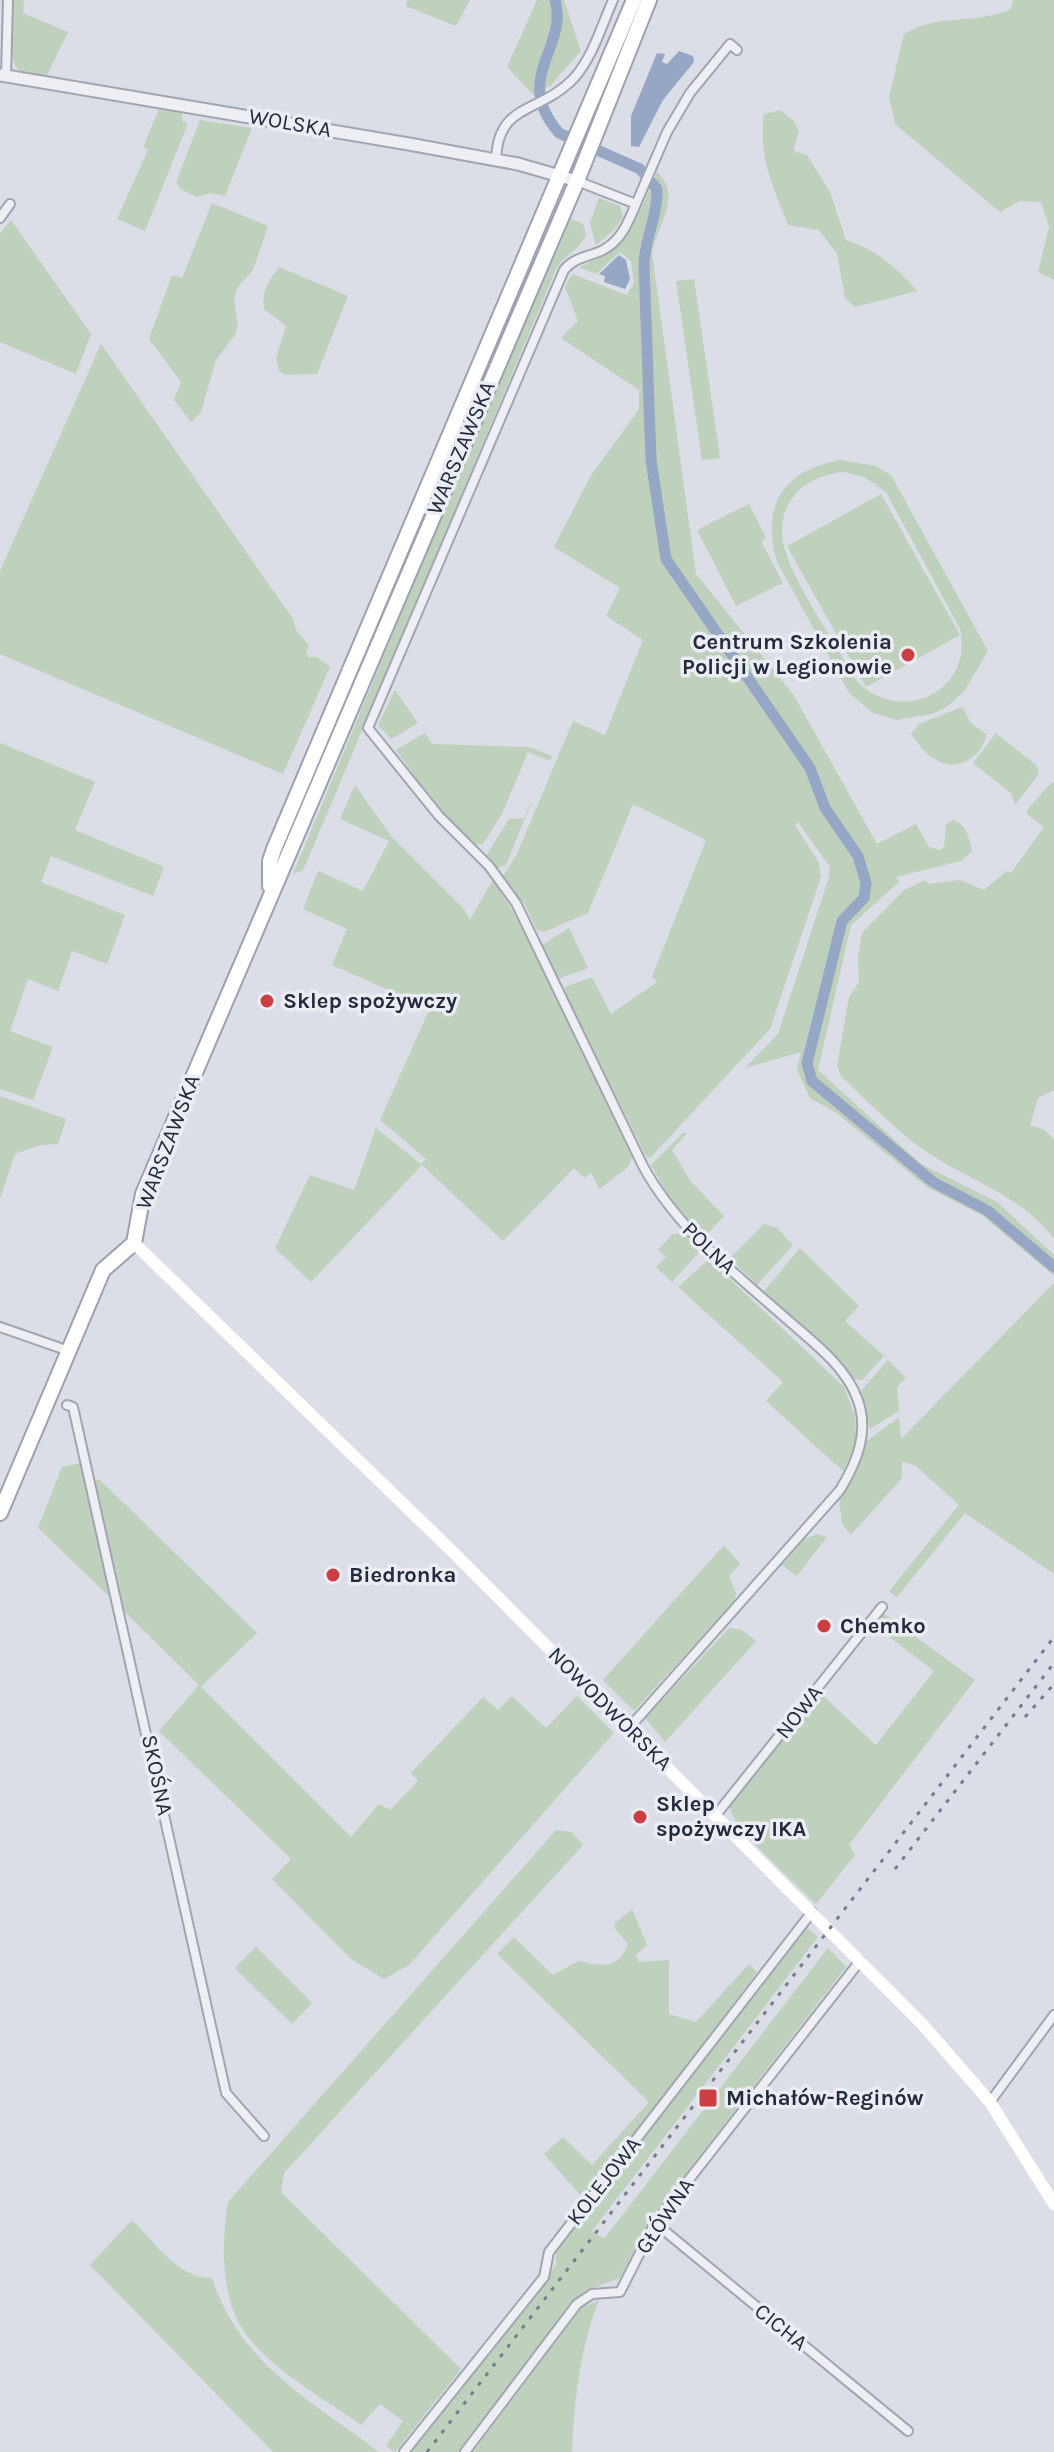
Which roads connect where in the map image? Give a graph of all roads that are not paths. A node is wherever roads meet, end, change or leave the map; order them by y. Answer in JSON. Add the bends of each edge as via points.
{"nodes":[{"id":1,"x":8,"y":0,"type":"edge"},
{"id":2,"x":613,"y":0,"type":"edge"},
{"id":3,"x":634,"y":0,"type":"edge"},
{"id":4,"x":649,"y":0,"type":"edge"},
{"id":5,"x":733,"y":47,"type":"dead end"},
{"id":6,"x":3,"y":76,"type":"edge"},
{"id":7,"x":496,"y":160,"type":"junction"},
{"id":8,"x":559,"y":174,"type":"junction"},
{"id":9,"x":577,"y":181,"type":"junction"},
{"id":10,"x":10,"y":204,"type":"dead end"},
{"id":11,"x":636,"y":204,"type":"junction"},
{"id":12,"x":0,"y":218,"type":"edge"},
{"id":13,"x":271,"y":894,"type":"junction"},
{"id":14,"x":134,"y":1243,"type":"junction"},
{"id":15,"x":0,"y":1327,"type":"edge"},
{"id":16,"x":69,"y":1351,"type":"junction"},
{"id":17,"x":67,"y":1405,"type":"dead end"},
{"id":18,"x":0,"y":1513,"type":"edge"},
{"id":19,"x":882,"y":1607,"type":"dead end"},
{"id":20,"x":629,"y":1728,"type":"junction"},
{"id":21,"x":716,"y":1815,"type":"junction"},
{"id":22,"x":812,"y":1912,"type":"junction"},
{"id":23,"x":860,"y":1961,"type":"junction"},
{"id":24,"x":1054,"y":2015,"type":"edge"},
{"id":25,"x":990,"y":2102,"type":"junction"},
{"id":26,"x":264,"y":2136,"type":"dead end"},
{"id":27,"x":1054,"y":2204,"type":"edge"},
{"id":28,"x":655,"y":2223,"type":"junction"},
{"id":29,"x":908,"y":2431,"type":"dead end"},
{"id":30,"x":404,"y":2452,"type":"edge"},
{"id":31,"x":465,"y":2452,"type":"edge"}],
"edges":[{"from":1,"to":6,"type":"street"},
{"from":2,"to":7,"type":"street","via":[[586,62],[554,97],[508,118],[502,126]]},
{"from":3,"to":8,"type":"main road","name":"WARSZAWSKA"},
{"from":4,"to":9,"type":"main road","name":"WARSZAWSKA"},
{"from":5,"to":11,"type":"street","via":[[690,93]]},
{"from":6,"to":7,"type":"street","name":"WOLSKA"},
{"from":7,"to":8,"type":"street","name":"WOLSKA"},
{"from":8,"to":9,"type":"street","name":"WOLSKA"},
{"from":8,"to":13,"type":"main road","name":"WARSZAWSKA","via":[[274,849]]},
{"from":9,"to":11,"type":"street"},
{"from":9,"to":13,"type":"main road","name":"WARSZAWSKA"},
{"from":10,"to":12,"type":"street"},
{"from":11,"to":20,"type":"street","name":"POLNA","via":[[617,239],[564,270],[368,728],[516,903],[667,1207],[822,1350],[852,1386],[861,1408],[858,1456],[840,1490]]},
{"from":13,"to":14,"type":"main road","name":"WARSZAWSKA","via":[[143,1194]]},
{"from":14,"to":16,"type":"main road","via":[[103,1270]]},
{"from":14,"to":20,"type":"main road","name":"NOWODWORSKA"},
{"from":15,"to":16,"type":"street"},
{"from":16,"to":18,"type":"main road"},
{"from":17,"to":26,"type":"street","name":"SKOŚNA","via":[[73,1407],[226,2093]]},
{"from":19,"to":21,"type":"street","name":"NOWA"},
{"from":20,"to":21,"type":"main road","name":"NOWODWORSKA"},
{"from":21,"to":22,"type":"main road","name":"NOWODWORSKA"},
{"from":22,"to":23,"type":"main road","name":"NOWODWORSKA"},
{"from":22,"to":30,"type":"street","name":"KOLEJOWA","via":[[549,2252],[544,2277]]},
{"from":23,"to":25,"type":"main road","name":"NOWODWORSKA"},
{"from":23,"to":28,"type":"street","name":"GŁÓWNA"},
{"from":24,"to":25,"type":"street"},
{"from":25,"to":27,"type":"main road","name":"NOWODWORSKA"},
{"from":28,"to":29,"type":"street","name":"CICHA"},
{"from":28,"to":31,"type":"street","name":"GŁÓWNA","via":[[620,2292],[592,2294],[577,2304]]}]}
